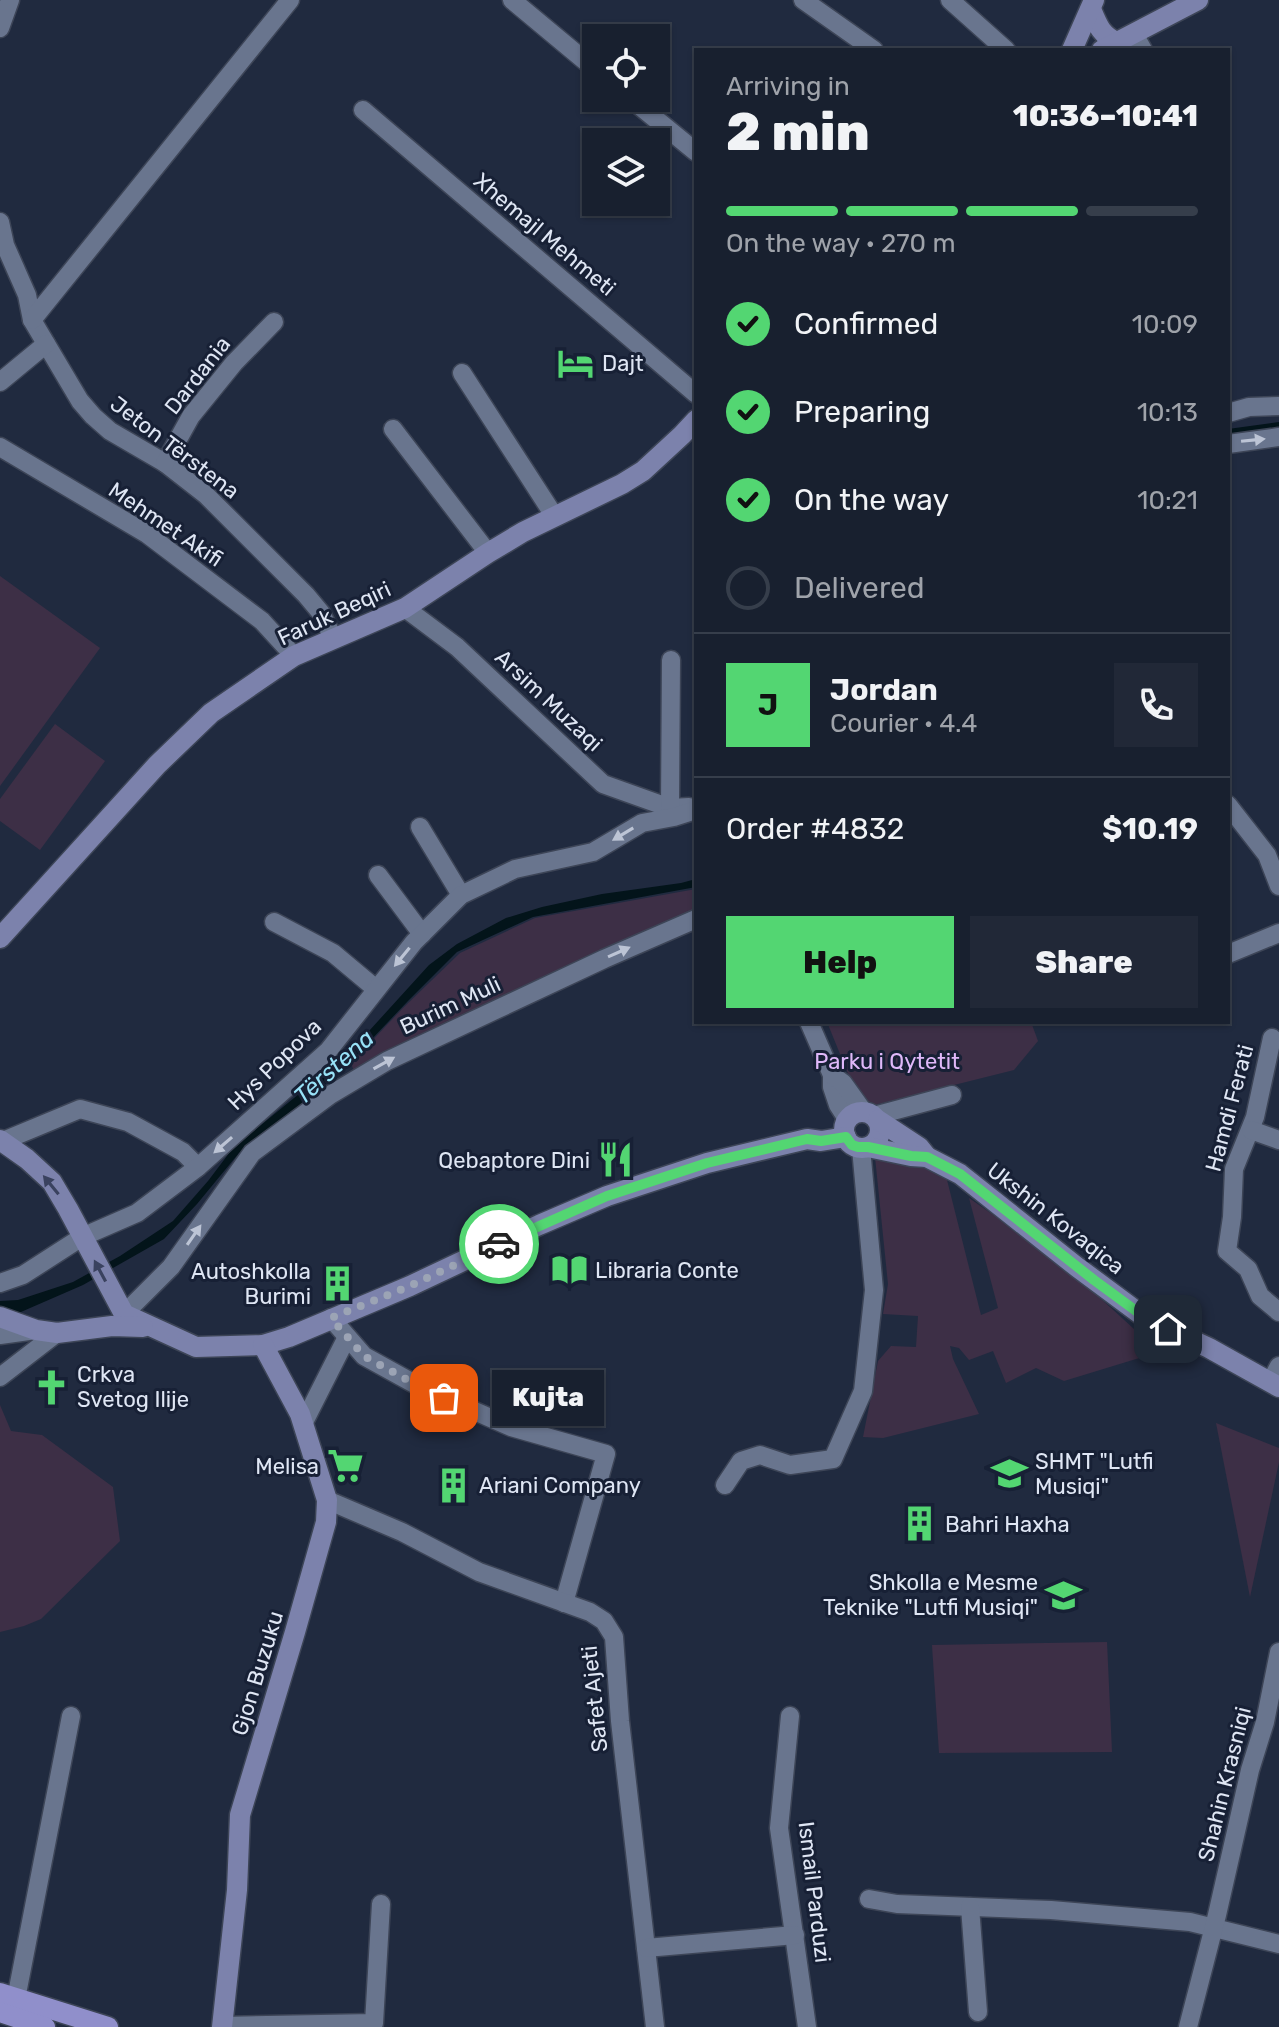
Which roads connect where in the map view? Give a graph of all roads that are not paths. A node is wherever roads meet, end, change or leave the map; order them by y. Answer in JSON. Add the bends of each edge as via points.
{"nodes":[{"id":1,"x":10,"y":0,"type":"edge"},
{"id":2,"x":290,"y":0,"type":"edge"},
{"id":3,"x":512,"y":0,"type":"edge"},
{"id":4,"x":803,"y":0,"type":"edge"},
{"id":5,"x":950,"y":0,"type":"edge"},
{"id":6,"x":1198,"y":0,"type":"edge"},
{"id":7,"x":1092,"y":5,"type":"edge"},
{"id":8,"x":0,"y":28,"type":"edge"},
{"id":9,"x":1124,"y":44,"type":"edge"},
{"id":10,"x":871,"y":48,"type":"edge"},
{"id":11,"x":1004,"y":48,"type":"edge"},
{"id":12,"x":1073,"y":48,"type":"edge"},
{"id":13,"x":582,"y":58,"type":"edge"},
{"id":14,"x":363,"y":110,"type":"dead end"},
{"id":15,"x":647,"y":112,"type":"edge"},
{"id":16,"x":694,"y":150,"type":"edge"},
{"id":17,"x":0,"y":222,"type":"edge"},
{"id":18,"x":32,"y":320,"type":"junction"},
{"id":19,"x":274,"y":322,"type":"dead end"},
{"id":20,"x":46,"y":344,"type":"junction"},
{"id":21,"x":462,"y":373,"type":"dead end"},
{"id":22,"x":0,"y":382,"type":"edge"},
{"id":23,"x":694,"y":392,"type":"edge"},
{"id":24,"x":1279,"y":406,"type":"edge"},
{"id":25,"x":1230,"y":412,"type":"edge"},
{"id":26,"x":694,"y":422,"type":"edge"},
{"id":27,"x":393,"y":429,"type":"dead end"},
{"id":28,"x":1279,"y":437,"type":"edge"},
{"id":29,"x":1230,"y":444,"type":"edge"},
{"id":30,"x":0,"y":447,"type":"edge"},
{"id":31,"x":165,"y":463,"type":"junction"},
{"id":32,"x":555,"y":517,"type":"junction"},
{"id":33,"x":488,"y":553,"type":"junction"},
{"id":34,"x":405,"y":608,"type":"junction"},
{"id":35,"x":333,"y":638,"type":"junction"},
{"id":36,"x":294,"y":656,"type":"junction"},
{"id":37,"x":671,"y":660,"type":"dead end"},
{"id":38,"x":670,"y":808,"type":"junction"},
{"id":39,"x":694,"y":808,"type":"edge"},
{"id":40,"x":1230,"y":808,"type":"edge"},
{"id":41,"x":694,"y":809,"type":"edge"},
{"id":42,"x":420,"y":827,"type":"dead end"},
{"id":43,"x":378,"y":875,"type":"dead end"},
{"id":44,"x":1279,"y":886,"type":"edge"},
{"id":45,"x":461,"y":895,"type":"junction"},
{"id":46,"x":694,"y":920,"type":"edge"},
{"id":47,"x":274,"y":922,"type":"dead end"},
{"id":48,"x":1279,"y":933,"type":"edge"},
{"id":49,"x":422,"y":934,"type":"junction"},
{"id":50,"x":0,"y":938,"type":"edge"},
{"id":51,"x":1230,"y":953,"type":"edge"},
{"id":52,"x":376,"y":989,"type":"junction"},
{"id":53,"x":810,"y":1024,"type":"edge"},
{"id":54,"x":1272,"y":1038,"type":"dead end"},
{"id":55,"x":952,"y":1095,"type":"dead end"},
{"id":56,"x":860,"y":1128,"type":"junction"},
{"id":57,"x":1251,"y":1130,"type":"junction"},
{"id":58,"x":1,"y":1140,"type":"edge"},
{"id":59,"x":1279,"y":1140,"type":"edge"},
{"id":60,"x":927,"y":1157,"type":"junction"},
{"id":61,"x":198,"y":1167,"type":"junction"},
{"id":62,"x":84,"y":1240,"type":"junction"},
{"id":63,"x":0,"y":1283,"type":"edge"},
{"id":64,"x":119,"y":1306,"type":"junction"},
{"id":65,"x":1279,"y":1312,"type":"edge"},
{"id":66,"x":0,"y":1317,"type":"edge"},
{"id":67,"x":331,"y":1318,"type":"junction"},
{"id":68,"x":155,"y":1327,"type":"junction"},
{"id":69,"x":38,"y":1329,"type":"junction"},
{"id":70,"x":0,"y":1335,"type":"edge"},
{"id":71,"x":347,"y":1337,"type":"junction"},
{"id":72,"x":263,"y":1345,"type":"junction"},
{"id":73,"x":0,"y":1377,"type":"edge"},
{"id":74,"x":1276,"y":1378,"type":"edge"},
{"id":75,"x":303,"y":1424,"type":"junction"},
{"id":76,"x":725,"y":1485,"type":"dead end"},
{"id":77,"x":327,"y":1500,"type":"junction"},
{"id":78,"x":564,"y":1603,"type":"junction"},
{"id":79,"x":1279,"y":1652,"type":"edge"},
{"id":80,"x":71,"y":1716,"type":"dead end"},
{"id":81,"x":790,"y":1716,"type":"dead end"},
{"id":82,"x":869,"y":1899,"type":"dead end"},
{"id":83,"x":381,"y":1904,"type":"dead end"},
{"id":84,"x":970,"y":1907,"type":"junction"},
{"id":85,"x":1214,"y":1928,"type":"junction"},
{"id":86,"x":795,"y":1935,"type":"junction"},
{"id":87,"x":1279,"y":1944,"type":"edge"},
{"id":88,"x":646,"y":1948,"type":"junction"},
{"id":89,"x":5,"y":2002,"type":"edge"},
{"id":90,"x":978,"y":2012,"type":"dead end"},
{"id":91,"x":45,"y":2027,"type":"edge"},
{"id":92,"x":108,"y":2027,"type":"edge"},
{"id":93,"x":222,"y":2027,"type":"edge"},
{"id":94,"x":655,"y":2027,"type":"edge"},
{"id":95,"x":807,"y":2027,"type":"edge"},
{"id":96,"x":1188,"y":2027,"type":"edge"}],
"edges":[{"from":1,"to":8,"type":"street"},
{"from":2,"to":18,"type":"street"},
{"from":3,"to":13,"type":"street"},
{"from":4,"to":10,"type":"street"},
{"from":5,"to":11,"type":"street"},
{"from":6,"to":9,"type":"street"},
{"from":7,"to":9,"type":"street","via":[[1107,38]]},
{"from":7,"to":12,"type":"street"},
{"from":14,"to":23,"type":"street","name":"Xhemajl Mehmeti"},
{"from":15,"to":16,"type":"street"},
{"from":17,"to":18,"type":"street","name":"Jeton Tërstena"},
{"from":18,"to":20,"type":"street","name":"Jeton Tërstena"},
{"from":19,"to":31,"type":"street","name":"Dardania","via":[[191,416]]},
{"from":20,"to":22,"type":"street"},
{"from":20,"to":31,"type":"street","name":"Jeton Tërstena","via":[[93,416]]},
{"from":21,"to":32,"type":"street"},
{"from":24,"to":25,"type":"street"},
{"from":26,"to":32,"type":"street","name":"Faruk Beqiri","via":[[643,471]]},
{"from":27,"to":33,"type":"street"},
{"from":29,"to":28,"type":"street","one_way":true},
{"from":30,"to":36,"type":"street","name":"Mehmet Akifi","via":[[147,534],[262,621]]},
{"from":31,"to":35,"type":"street","name":"Jeton Tërstena","via":[[251,538],[321,613]]},
{"from":32,"to":33,"type":"street","name":"Faruk Beqiri"},
{"from":33,"to":34,"type":"street","name":"Faruk Beqiri"},
{"from":34,"to":35,"type":"street","name":"Faruk Beqiri"},
{"from":34,"to":38,"type":"street","name":"Arsim Muzaqi","via":[[457,647],[603,784]]},
{"from":35,"to":36,"type":"street","name":"Faruk Beqiri"},
{"from":36,"to":50,"type":"street","name":"Faruk Beqiri","via":[[211,713]]},
{"from":37,"to":38,"type":"street"},
{"from":38,"to":39,"type":"street","name":"Arsim Muzaqi"},
{"from":40,"to":44,"type":"street","via":[[1267,855]]},
{"from":41,"to":45,"type":"street","name":"Hys Popova","one_way":true,"via":[[642,823],[593,852],[515,869]]},
{"from":42,"to":45,"type":"street"},
{"from":43,"to":49,"type":"street"},
{"from":45,"to":49,"type":"street","name":"Hys Popova"},
{"from":64,"to":46,"type":"street","name":"Burim Muli","one_way":true,"via":[[171,1267],[252,1153],[330,1095],[387,1061]]},
{"from":47,"to":52,"type":"street","via":[[333,953]]},
{"from":48,"to":51,"type":"street"},
{"from":49,"to":52,"type":"street","name":"Hys Popova","one_way":true},
{"from":52,"to":61,"type":"street","name":"Hys Popova","one_way":true,"via":[[328,1051]]},
{"from":53,"to":56,"type":"street","via":[[832,1075],[843,1083]]},
{"from":54,"to":57,"type":"street","name":"Hamdi Ferati"},
{"from":55,"to":56,"type":"street"},
{"from":56,"to":60,"type":"street","via":[[911,1156]]},
{"from":56,"to":60,"type":"street","via":[[919,1147]]},
{"from":56,"to":67,"type":"street","via":[[832,1124],[807,1139],[707,1163],[607,1196]]},
{"from":56,"to":76,"type":"street","via":[[874,1290],[863,1391],[833,1459],[790,1465],[760,1455],[741,1461]]},
{"from":57,"to":59,"type":"street"},
{"from":57,"to":65,"type":"street","name":"Hamdi Ferati","via":[[1234,1169],[1227,1251],[1248,1269],[1260,1296]]},
{"from":58,"to":61,"type":"street","via":[[80,1109],[128,1122],[183,1152]]},
{"from":62,"to":58,"type":"street","one_way":true,"via":[[52,1182]]},
{"from":60,"to":74,"type":"street","name":"Ukshin Kovaqica","via":[[969,1180],[1147,1319]]},
{"from":61,"to":62,"type":"street","name":"Hys Popova","via":[[137,1213]]},
{"from":62,"to":63,"type":"street","name":"Hys Popova"},
{"from":64,"to":62,"type":"street","one_way":true},
{"from":64,"to":68,"type":"street"},
{"from":66,"to":69,"type":"street"},
{"from":67,"to":71,"type":"street"},
{"from":67,"to":72,"type":"street"},
{"from":68,"to":69,"type":"street"},
{"from":68,"to":72,"type":"street","via":[[196,1347]]},
{"from":69,"to":70,"type":"street"},
{"from":69,"to":73,"type":"street"},
{"from":71,"to":75,"type":"street"},
{"from":71,"to":78,"type":"street","via":[[364,1356],[422,1388],[511,1427],[606,1454]]},
{"from":72,"to":75,"type":"street","name":"Gjon Buzuku"},
{"from":75,"to":77,"type":"street","name":"Gjon Buzuku"},
{"from":77,"to":78,"type":"street","name":"Safet Ajeti","via":[[479,1572]]},
{"from":77,"to":93,"type":"street","name":"Gjon Buzuku","via":[[326,1522],[240,1815]]},
{"from":78,"to":88,"type":"street","name":"Safet Ajeti","via":[[604,1621],[614,1637]]},
{"from":79,"to":85,"type":"street","name":"Shahin Krasniqi"},
{"from":80,"to":89,"type":"street"},
{"from":81,"to":86,"type":"street","name":"Ismail Parduzi","via":[[779,1828]]},
{"from":82,"to":84,"type":"street"},
{"from":83,"to":93,"type":"street","via":[[374,2023]]},
{"from":84,"to":85,"type":"street"},
{"from":84,"to":90,"type":"street"},
{"from":85,"to":87,"type":"street"},
{"from":85,"to":96,"type":"street","name":"Shahin Krasniqi"},
{"from":86,"to":88,"type":"street"},
{"from":86,"to":95,"type":"street","name":"Ismail Parduzi"},
{"from":88,"to":94,"type":"street","name":"Safet Ajeti"},
{"from":89,"to":91,"type":"main road"},
{"from":89,"to":92,"type":"main road"}]}
